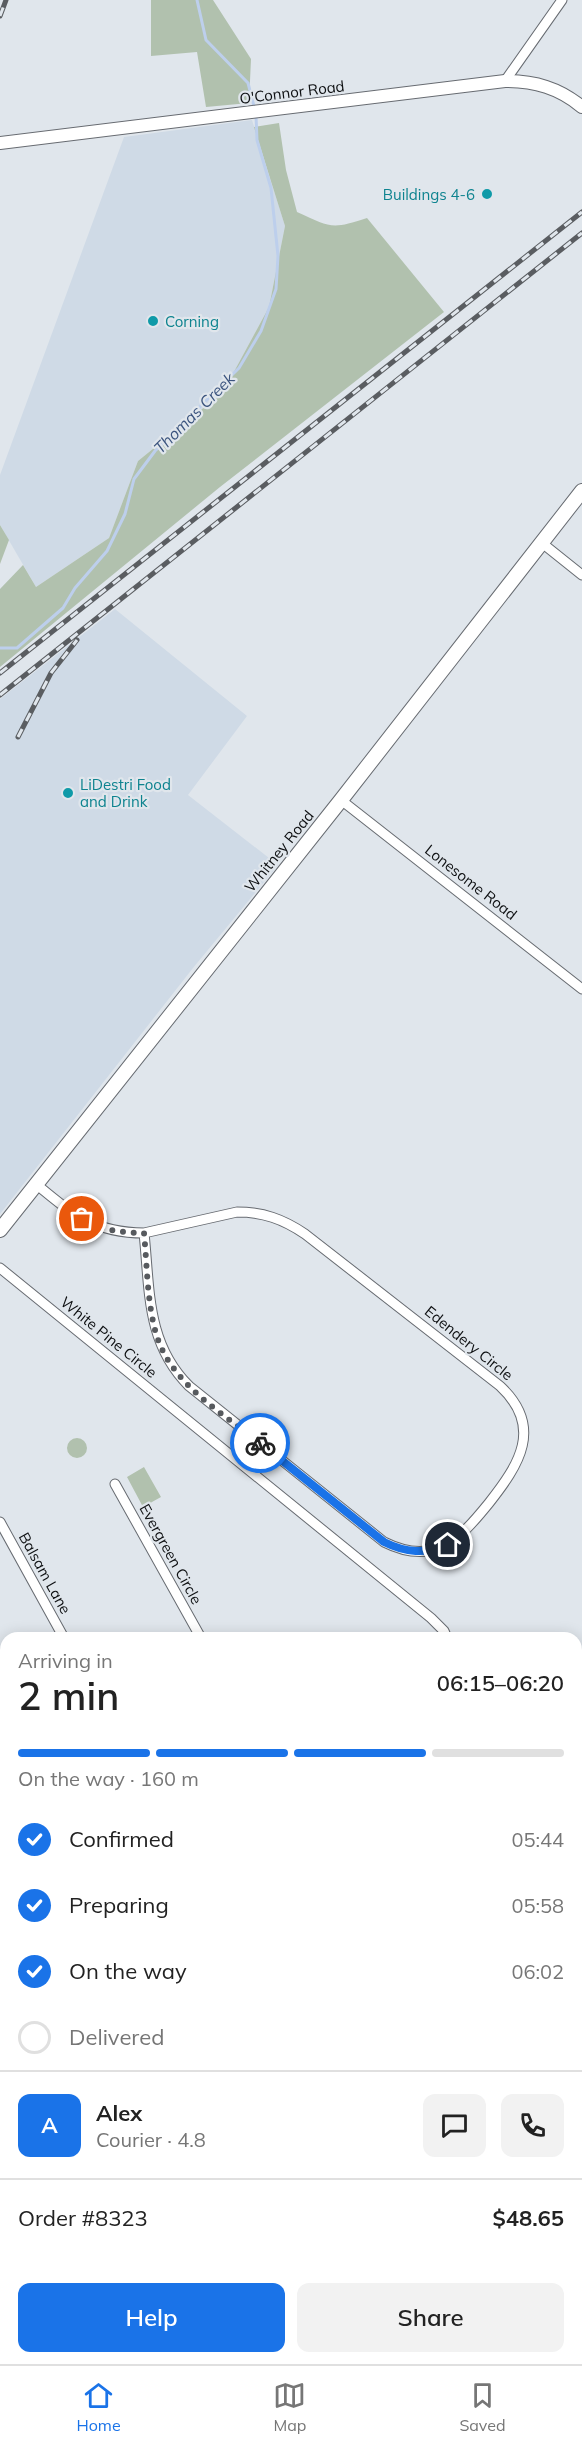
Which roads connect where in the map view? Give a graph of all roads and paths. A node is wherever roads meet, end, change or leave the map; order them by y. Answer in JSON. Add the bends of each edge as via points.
{"nodes":[{"id":1,"x":559,"y":4,"type":"edge"},
{"id":2,"x":505,"y":81,"type":"junction"},
{"id":3,"x":582,"y":107,"type":"edge"},
{"id":4,"x":0,"y":142,"type":"edge"},
{"id":5,"x":582,"y":491,"type":"edge"},
{"id":6,"x":542,"y":543,"type":"junction"},
{"id":7,"x":582,"y":575,"type":"edge"},
{"id":8,"x":341,"y":800,"type":"junction"},
{"id":9,"x":582,"y":989,"type":"edge"},
{"id":10,"x":36,"y":1184,"type":"junction"},
{"id":11,"x":0,"y":1230,"type":"edge"},
{"id":12,"x":144,"y":1233,"type":"junction"},
{"id":13,"x":0,"y":1268,"type":"edge"},
{"id":14,"x":115,"y":1484,"type":"dead end"},
{"id":15,"x":0,"y":1522,"type":"edge"},
{"id":16,"x":61,"y":1632,"type":"edge"},
{"id":17,"x":198,"y":1632,"type":"edge"},
{"id":18,"x":444,"y":1632,"type":"edge"}],
"edges":[{"from":1,"to":2,"type":"street"},
{"from":2,"to":3,"type":"street","name":"O'Connor Road","via":[[537,83]]},
{"from":2,"to":4,"type":"street","name":"O'Connor Road"},
{"from":5,"to":6,"type":"main road","name":"Whitney Road"},
{"from":6,"to":7,"type":"street"},
{"from":6,"to":8,"type":"main road","name":"Whitney Road"},
{"from":8,"to":9,"type":"street","name":"Lonesome Road"},
{"from":8,"to":10,"type":"main road","name":"Whitney Road"},
{"from":10,"to":11,"type":"main road","name":"Whitney Road"},
{"from":10,"to":12,"type":"street","name":"Edendery Circle","via":[[92,1225],[116,1232]]},
{"from":12,"to":12,"type":"street","name":"Edendery Circle","via":[[155,1332],[167,1358],[189,1386],[384,1542],[406,1551],[428,1551],[448,1545],[467,1530],[515,1468],[523,1431],[518,1408],[500,1386],[305,1233],[261,1214],[237,1212]]},
{"from":13,"to":18,"type":"street","name":"White Pine Circle"},
{"from":14,"to":17,"type":"street","name":"Evergreen Circle"},
{"from":15,"to":16,"type":"street","name":"Balsam Lane"}]}
